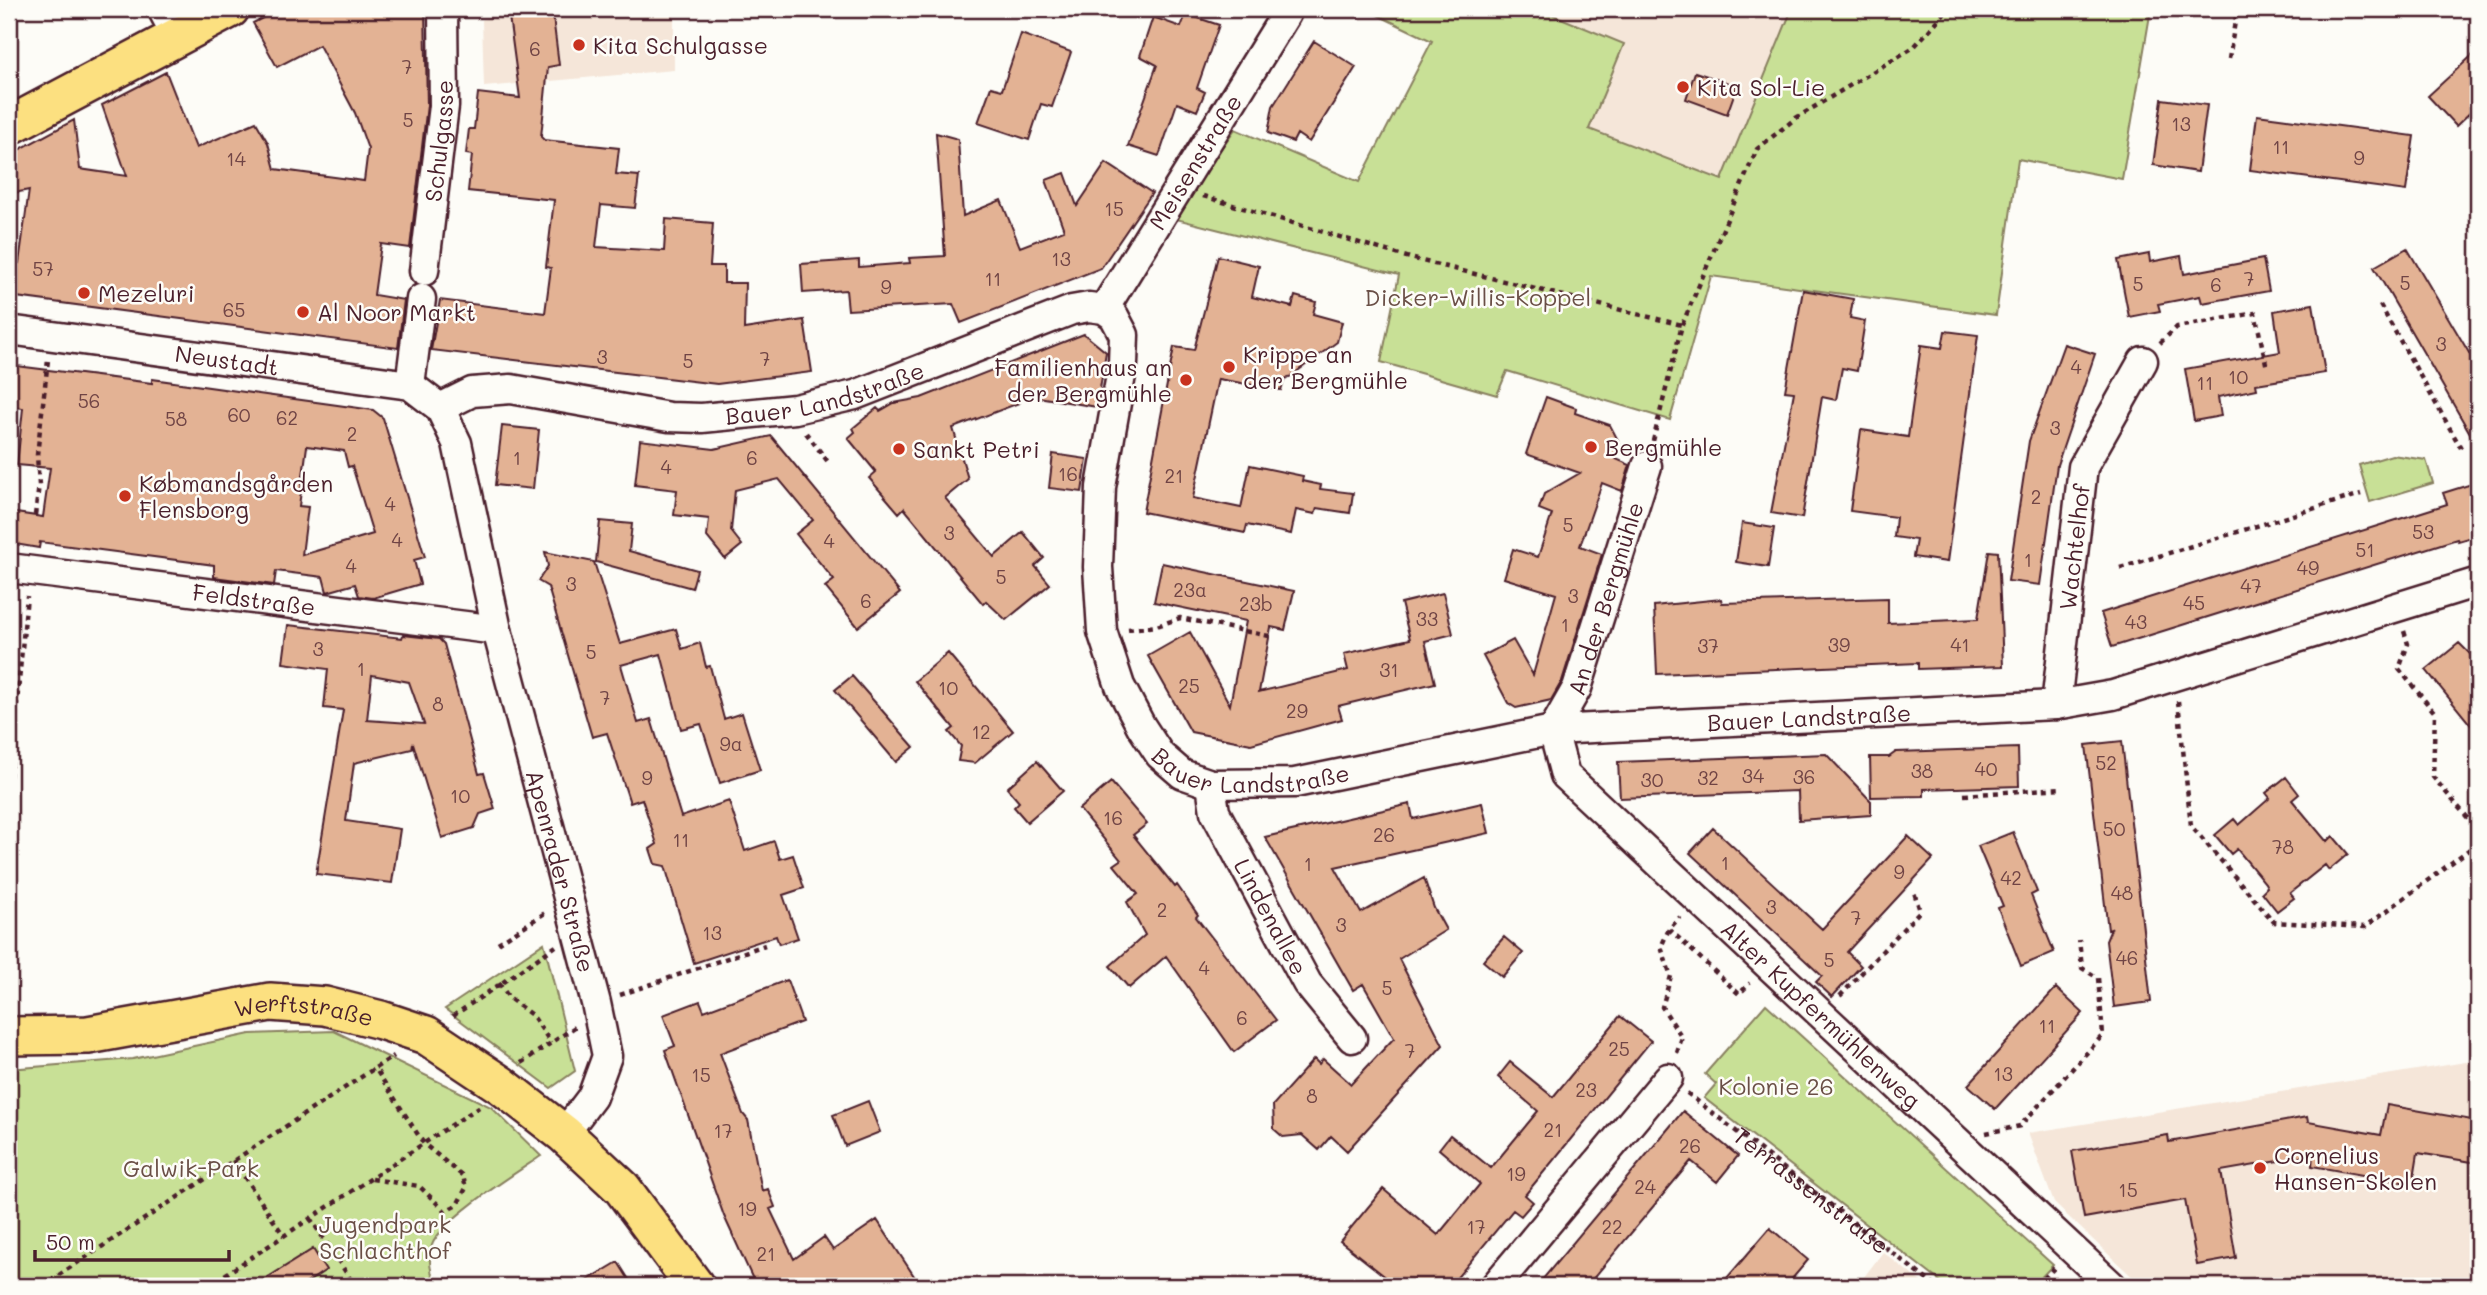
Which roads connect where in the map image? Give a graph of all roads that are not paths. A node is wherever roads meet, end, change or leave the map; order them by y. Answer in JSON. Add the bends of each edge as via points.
{"nodes":[{"id":1,"x":230,"y":9,"type":"edge"},
{"id":2,"x":443,"y":9,"type":"edge"},
{"id":3,"x":1286,"y":14,"type":"dead end"},
{"id":4,"x":170,"y":23,"type":"edge"},
{"id":5,"x":9,"y":125,"type":"edge"},
{"id":6,"x":424,"y":271,"type":"dead end"},
{"id":7,"x":421,"y":299,"type":"dead end"},
{"id":8,"x":1104,"y":309,"type":"junction"},
{"id":9,"x":9,"y":330,"type":"edge"},
{"id":10,"x":2143,"y":361,"type":"road end"},
{"id":11,"x":410,"y":385,"type":"junction"},
{"id":12,"x":440,"y":408,"type":"junction"},
{"id":13,"x":1647,"y":466,"type":"road end"},
{"id":14,"x":19,"y":569,"type":"edge"},
{"id":15,"x":2478,"y":582,"type":"edge"},
{"id":16,"x":497,"y":630,"type":"junction"},
{"id":17,"x":2056,"y":705,"type":"junction"},
{"id":18,"x":1553,"y":730,"type":"junction"},
{"id":19,"x":1211,"y":784,"type":"junction"},
{"id":20,"x":9,"y":1036,"type":"edge"},
{"id":21,"x":1352,"y":1038,"type":"dead end"},
{"id":22,"x":1668,"y":1078,"type":"road end"},
{"id":23,"x":564,"y":1134,"type":"junction"},
{"id":24,"x":695,"y":1286,"type":"edge"},
{"id":25,"x":1495,"y":1286,"type":"edge"},
{"id":26,"x":2112,"y":1286,"type":"edge"}],
"edges":[{"from":1,"to":4,"type":"main road"},
{"from":2,"to":6,"type":"street","name":"Schulgasse","via":[[444,106]]},
{"from":3,"to":8,"type":"street","name":"Meisenstraße"},
{"from":4,"to":5,"type":"main road"},
{"from":7,"to":11,"type":"street"},
{"from":8,"to":12,"type":"street","name":"Bauer Landstraße","via":[[1072,310],[855,395],[796,410],[669,417],[511,389],[472,392]]},
{"from":8,"to":19,"type":"street","name":"Bauer Landstraße","via":[[1114,316],[1124,335],[1101,487],[1098,567],[1102,631],[1119,686],[1160,755],[1182,774]]},
{"from":9,"to":11,"type":"street","name":"Neustadt"},
{"from":10,"to":17,"type":"street","name":"Wachtelhof","via":[[2083,467]]},
{"from":11,"to":12,"type":"street","name":"Neustadt"},
{"from":12,"to":16,"type":"street","name":"Apenrader Straße","via":[[457,443]]},
{"from":13,"to":18,"type":"street","name":"An der Bergmühle","via":[[1577,688]]},
{"from":14,"to":16,"type":"street","name":"Feldstraße"},
{"from":15,"to":17,"type":"street","name":"Bauer Landstraße","via":[[2113,695]]},
{"from":16,"to":23,"type":"street","name":"Apenrader Straße","via":[[607,1056],[592,1097]]},
{"from":17,"to":18,"type":"street","name":"Bauer Landstraße"},
{"from":18,"to":19,"type":"street","name":"Bauer Landstraße","via":[[1295,783]]},
{"from":18,"to":26,"type":"street","name":"Alter Kupfermühlenweg","via":[[1565,775]]},
{"from":19,"to":21,"type":"street","name":"Lindenallee","via":[[1215,811],[1307,983]]},
{"from":20,"to":23,"type":"main road","name":"Werftstraße","via":[[88,1035],[270,1002],[325,1006],[426,1035]]},
{"from":22,"to":25,"type":"street"},
{"from":23,"to":24,"type":"main road","via":[[622,1188]]}]}
